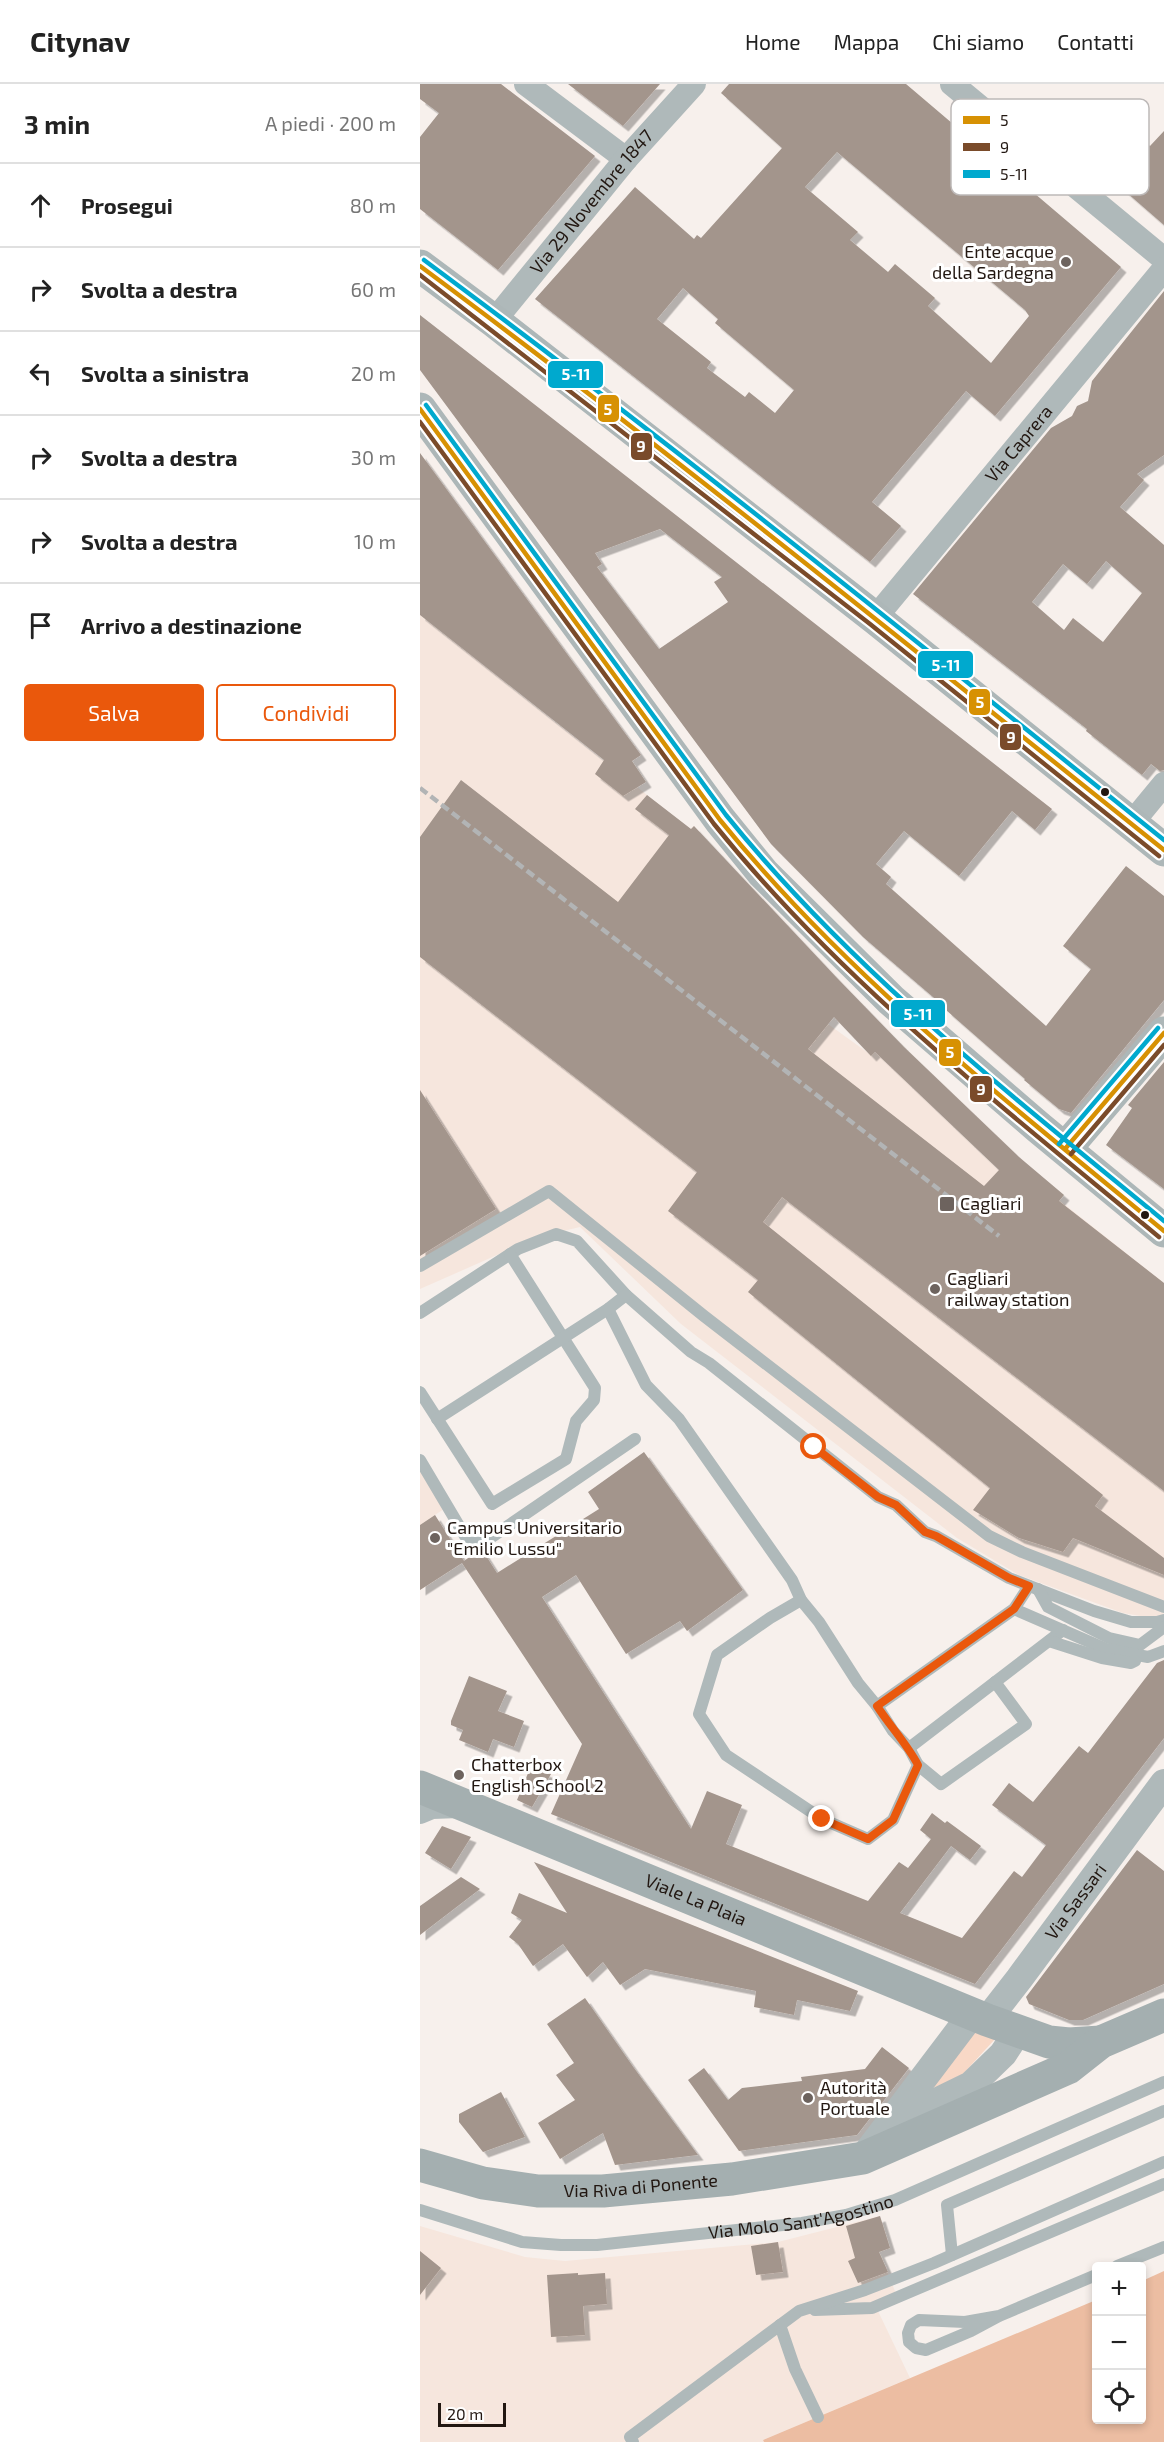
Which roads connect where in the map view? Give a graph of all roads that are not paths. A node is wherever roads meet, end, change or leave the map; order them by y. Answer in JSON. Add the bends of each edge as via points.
{"nodes":[{"id":1,"x":526,"y":84,"type":"edge"},
{"id":2,"x":694,"y":84,"type":"edge"},
{"id":3,"x":952,"y":84,"type":"edge"},
{"id":4,"x":970,"y":99,"type":"edge"},
{"id":5,"x":626,"y":159,"type":"junction"},
{"id":6,"x":1086,"y":195,"type":"edge"},
{"id":7,"x":1164,"y":259,"type":"edge"},
{"id":8,"x":420,"y":266,"type":"edge"},
{"id":9,"x":1164,"y":269,"type":"edge"},
{"id":10,"x":494,"y":321,"type":"junction"},
{"id":11,"x":420,"y":409,"type":"edge"},
{"id":12,"x":875,"y":618,"type":"junction"},
{"id":13,"x":1164,"y":784,"type":"edge"},
{"id":14,"x":1131,"y":824,"type":"junction"},
{"id":15,"x":1164,"y":850,"type":"edge"},
{"id":16,"x":1164,"y":1033,"type":"edge"},
{"id":17,"x":1065,"y":1149,"type":"junction"},
{"id":18,"x":1164,"y":1231,"type":"edge"},
{"id":19,"x":510,"y":1254,"type":"junction"},
{"id":20,"x":420,"y":1266,"type":"edge"},
{"id":21,"x":626,"y":1295,"type":"junction"},
{"id":22,"x":608,"y":1309,"type":"junction"},
{"id":23,"x":420,"y":1313,"type":"edge"},
{"id":24,"x":563,"y":1338,"type":"junction"},
{"id":25,"x":420,"y":1392,"type":"edge"},
{"id":26,"x":437,"y":1419,"type":"junction"},
{"id":27,"x":635,"y":1439,"type":"dead end"},
{"id":28,"x":420,"y":1460,"type":"edge"},
{"id":29,"x":1034,"y":1588,"type":"junction"},
{"id":30,"x":801,"y":1600,"type":"junction"},
{"id":31,"x":1164,"y":1607,"type":"edge"},
{"id":32,"x":1014,"y":1609,"type":"junction"},
{"id":33,"x":1164,"y":1620,"type":"edge"},
{"id":34,"x":1164,"y":1627,"type":"edge"},
{"id":35,"x":1063,"y":1630,"type":"junction"},
{"id":36,"x":1049,"y":1641,"type":"junction"},
{"id":37,"x":1164,"y":1651,"type":"edge"},
{"id":38,"x":1148,"y":1657,"type":"junction"},
{"id":39,"x":996,"y":1682,"type":"junction"},
{"id":40,"x":877,"y":1706,"type":"junction"},
{"id":41,"x":909,"y":1748,"type":"junction"},
{"id":42,"x":918,"y":1765,"type":"junction"},
{"id":43,"x":1164,"y":1784,"type":"edge"},
{"id":44,"x":420,"y":1788,"type":"edge"},
{"id":45,"x":468,"y":1806,"type":"junction"},
{"id":46,"x":420,"y":1812,"type":"edge"},
{"id":47,"x":1164,"y":2015,"type":"edge"},
{"id":48,"x":973,"y":2022,"type":"junction"},
{"id":49,"x":1018,"y":2031,"type":"junction"},
{"id":50,"x":1101,"y":2042,"type":"junction"},
{"id":51,"x":1164,"y":2082,"type":"edge"},
{"id":52,"x":1164,"y":2111,"type":"edge"},
{"id":53,"x":889,"y":2126,"type":"junction"},
{"id":54,"x":863,"y":2158,"type":"junction"},
{"id":55,"x":1164,"y":2162,"type":"edge"},
{"id":56,"x":420,"y":2165,"type":"edge"},
{"id":57,"x":1164,"y":2184,"type":"edge"},
{"id":58,"x":420,"y":2210,"type":"edge"},
{"id":59,"x":1164,"y":2247,"type":"edge"},
{"id":60,"x":952,"y":2255,"type":"junction"},
{"id":61,"x":1128,"y":2262,"type":"edge"},
{"id":62,"x":1092,"y":2277,"type":"edge"},
{"id":63,"x":799,"y":2311,"type":"junction"},
{"id":64,"x":999,"y":2316,"type":"junction"},
{"id":65,"x":780,"y":2325,"type":"junction"},
{"id":66,"x":818,"y":2416,"type":"dead end"},
{"id":67,"x":633,"y":2442,"type":"edge"}],
"edges":[{"from":1,"to":5,"type":"street"},
{"from":2,"to":5,"type":"street","name":"Via 29 Novembre 1847"},
{"from":3,"to":4,"type":"street"},
{"from":5,"to":10,"type":"street","name":"Via 29 Novembre 1847"},
{"from":6,"to":7,"type":"street"},
{"from":8,"to":10,"type":"main road"},
{"from":9,"to":12,"type":"street","name":"Via Caprera"},
{"from":10,"to":12,"type":"main road"},
{"from":11,"to":17,"type":"main road","via":[[763,873],[891,1000]]},
{"from":12,"to":14,"type":"main road"},
{"from":13,"to":14,"type":"street"},
{"from":14,"to":15,"type":"main road"},
{"from":16,"to":17,"type":"main road"},
{"from":17,"to":18,"type":"main road"},
{"from":19,"to":21,"type":"lane","via":[[556,1234],[577,1240]]},
{"from":19,"to":23,"type":"lane"},
{"from":19,"to":24,"type":"lane"},
{"from":20,"to":31,"type":"lane","via":[[549,1191],[989,1536]]},
{"from":21,"to":22,"type":"lane"},
{"from":21,"to":29,"type":"lane","via":[[691,1352],[878,1497],[896,1505],[925,1532]]},
{"from":22,"to":24,"type":"lane"},
{"from":22,"to":30,"type":"lane","via":[[646,1385],[686,1429],[792,1580]]},
{"from":24,"to":26,"type":"lane"},
{"from":24,"to":26,"type":"lane","via":[[595,1388],[594,1400],[576,1420],[566,1459],[492,1504]]},
{"from":25,"to":26,"type":"lane"},
{"from":27,"to":28,"type":"lane","via":[[483,1543],[465,1536]]},
{"from":29,"to":32,"type":"lane"},
{"from":29,"to":33,"type":"lane","via":[[1131,1622]]},
{"from":29,"to":34,"type":"lane","via":[[1048,1607],[1117,1641],[1140,1645]]},
{"from":30,"to":40,"type":"lane"},
{"from":30,"to":42,"type":"lane","via":[[717,1655],[699,1714],[726,1755],[822,1819],[868,1839],[893,1820]]},
{"from":32,"to":35,"type":"lane"},
{"from":32,"to":40,"type":"lane"},
{"from":35,"to":36,"type":"lane"},
{"from":35,"to":38,"type":"lane","via":[[1107,1649]]},
{"from":36,"to":38,"type":"lane","via":[[1131,1663]]},
{"from":36,"to":39,"type":"lane"},
{"from":37,"to":38,"type":"lane"},
{"from":39,"to":41,"type":"lane"},
{"from":39,"to":42,"type":"lane","via":[[1026,1724],[941,1784]]},
{"from":40,"to":41,"type":"lane"},
{"from":41,"to":42,"type":"lane"},
{"from":43,"to":48,"type":"street","name":"Via Sassari","via":[[1020,1979]]},
{"from":44,"to":45,"type":"main road","name":"Viale La Plaia"},
{"from":45,"to":46,"type":"street","via":[[432,1807]]},
{"from":45,"to":48,"type":"main road","name":"Viale La Plaia"},
{"from":47,"to":50,"type":"main road"},
{"from":48,"to":49,"type":"main road"},
{"from":48,"to":53,"type":"street","name":"Via Sassari"},
{"from":49,"to":50,"type":"main road","via":[[1049,2042]]},
{"from":49,"to":53,"type":"street","name":"Via Sassari","via":[[1003,2054],[964,2090]]},
{"from":50,"to":54,"type":"main road","via":[[1068,2068]]},
{"from":51,"to":58,"type":"lane","name":"Via Molo Sant'Agostino","via":[[895,2200],[802,2223],[597,2245],[561,2245],[522,2242]]},
{"from":52,"to":60,"type":"lane","via":[[946,2205]]},
{"from":53,"to":54,"type":"street","name":"Via Sassari"},
{"from":54,"to":56,"type":"main road","name":"Via Riva di Ponente","via":[[732,2179],[603,2191],[538,2191],[483,2183]]},
{"from":55,"to":60,"type":"lane"},
{"from":57,"to":63,"type":"lane","via":[[872,2308]]},
{"from":59,"to":61,"type":"lane"},
{"from":60,"to":63,"type":"lane"},
{"from":62,"to":64,"type":"lane"},
{"from":63,"to":65,"type":"lane"},
{"from":64,"to":64,"type":"lane","via":[[965,2322],[919,2320],[910,2325],[909,2342],[926,2350]]},
{"from":65,"to":66,"type":"lane","via":[[795,2369]]},
{"from":65,"to":67,"type":"lane","via":[[630,2437]]}]}
